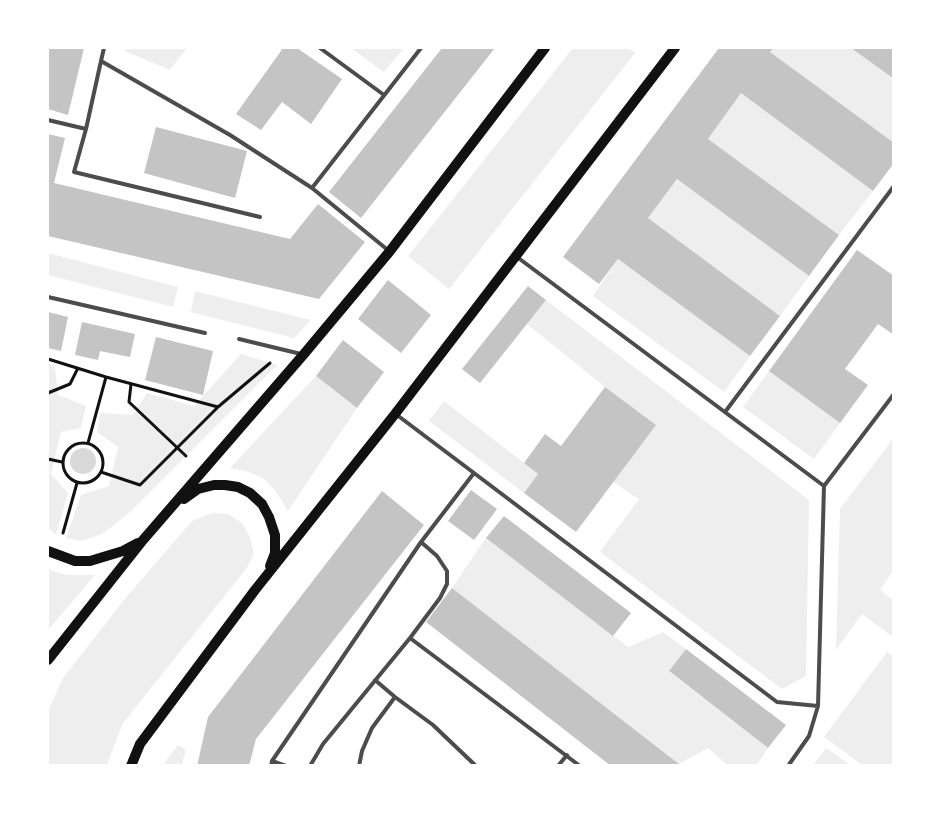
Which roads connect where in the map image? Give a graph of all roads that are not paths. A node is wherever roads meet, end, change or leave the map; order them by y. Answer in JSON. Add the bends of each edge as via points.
{"nodes":[{"id":1,"x":104,"y":48,"type":"edge"},
{"id":2,"x":320,"y":48,"type":"edge"},
{"id":3,"x":421,"y":48,"type":"edge"},
{"id":4,"x":545,"y":48,"type":"edge"},
{"id":5,"x":675,"y":48,"type":"edge"},
{"id":6,"x":101,"y":61,"type":"junction"},
{"id":7,"x":384,"y":95,"type":"junction"},
{"id":8,"x":48,"y":120,"type":"edge"},
{"id":9,"x":86,"y":129,"type":"junction"},
{"id":10,"x":894,"y":186,"type":"edge"},
{"id":11,"x":312,"y":188,"type":"junction"},
{"id":12,"x":260,"y":217,"type":"dead end"},
{"id":13,"x":390,"y":252,"type":"junction"},
{"id":14,"x":515,"y":256,"type":"junction"},
{"id":15,"x":48,"y":297,"type":"edge"},
{"id":16,"x":205,"y":333,"type":"dead end"},
{"id":17,"x":239,"y":338,"type":"dead end"},
{"id":18,"x":304,"y":354,"type":"junction"},
{"id":19,"x":894,"y":394,"type":"edge"},
{"id":20,"x":725,"y":412,"type":"junction"},
{"id":21,"x":395,"y":414,"type":"junction"},
{"id":22,"x":474,"y":473,"type":"junction"},
{"id":23,"x":824,"y":486,"type":"junction"},
{"id":24,"x":167,"y":512,"type":"junction"},
{"id":25,"x":143,"y":540,"type":"junction"},
{"id":26,"x":421,"y":542,"type":"junction"},
{"id":27,"x":48,"y":551,"type":"edge"},
{"id":28,"x":255,"y":590,"type":"junction"},
{"id":29,"x":410,"y":638,"type":"junction"},
{"id":30,"x":48,"y":660,"type":"edge"},
{"id":31,"x":376,"y":680,"type":"junction"},
{"id":32,"x":395,"y":698,"type":"junction"},
{"id":33,"x":818,"y":706,"type":"junction"},
{"id":34,"x":567,"y":755,"type":"junction"},
{"id":35,"x":272,"y":763,"type":"edge"},
{"id":36,"x":132,"y":766,"type":"edge"},
{"id":37,"x":286,"y":766,"type":"edge"},
{"id":38,"x":310,"y":766,"type":"edge"},
{"id":39,"x":359,"y":766,"type":"edge"},
{"id":40,"x":476,"y":766,"type":"edge"},
{"id":41,"x":558,"y":766,"type":"edge"},
{"id":42,"x":580,"y":766,"type":"edge"},
{"id":43,"x":788,"y":766,"type":"edge"}],
"edges":[{"from":1,"to":6,"type":"lane"},
{"from":2,"to":7,"type":"lane"},
{"from":3,"to":7,"type":"lane"},
{"from":4,"to":13,"type":"main road"},
{"from":5,"to":14,"type":"main road"},
{"from":6,"to":9,"type":"lane"},
{"from":6,"to":11,"type":"lane"},
{"from":7,"to":11,"type":"lane"},
{"from":8,"to":9,"type":"lane"},
{"from":9,"to":12,"type":"lane","via":[[74,172]]},
{"from":10,"to":20,"type":"lane"},
{"from":11,"to":13,"type":"lane"},
{"from":13,"to":18,"type":"main road"},
{"from":14,"to":20,"type":"lane"},
{"from":14,"to":21,"type":"main road"},
{"from":15,"to":16,"type":"lane"},
{"from":17,"to":18,"type":"lane"},
{"from":18,"to":24,"type":"main road"},
{"from":19,"to":23,"type":"lane"},
{"from":20,"to":23,"type":"lane"},
{"from":21,"to":22,"type":"lane"},
{"from":21,"to":28,"type":"main road"},
{"from":22,"to":26,"type":"lane"},
{"from":22,"to":33,"type":"lane","via":[[777,702]]},
{"from":23,"to":33,"type":"lane"},
{"from":24,"to":25,"type":"main road"},
{"from":24,"to":28,"type":"main road","via":[[198,490],[214,485],[225,484],[250,493],[262,504],[276,535],[275,553]]},
{"from":25,"to":27,"type":"main road","via":[[124,551],[90,561],[74,561]]},
{"from":25,"to":30,"type":"main road"},
{"from":26,"to":29,"type":"lane","via":[[437,556],[447,571],[447,584]]},
{"from":26,"to":35,"type":"lane"},
{"from":28,"to":36,"type":"main road","via":[[145,738]]},
{"from":29,"to":31,"type":"lane"},
{"from":29,"to":34,"type":"lane"},
{"from":31,"to":32,"type":"lane"},
{"from":31,"to":38,"type":"lane","via":[[323,744]]},
{"from":32,"to":39,"type":"lane","via":[[372,728]]},
{"from":32,"to":40,"type":"lane","via":[[433,726]]},
{"from":33,"to":43,"type":"lane","via":[[808,736]]},
{"from":34,"to":41,"type":"lane"},
{"from":34,"to":42,"type":"lane"},
{"from":35,"to":37,"type":"lane"}]}
